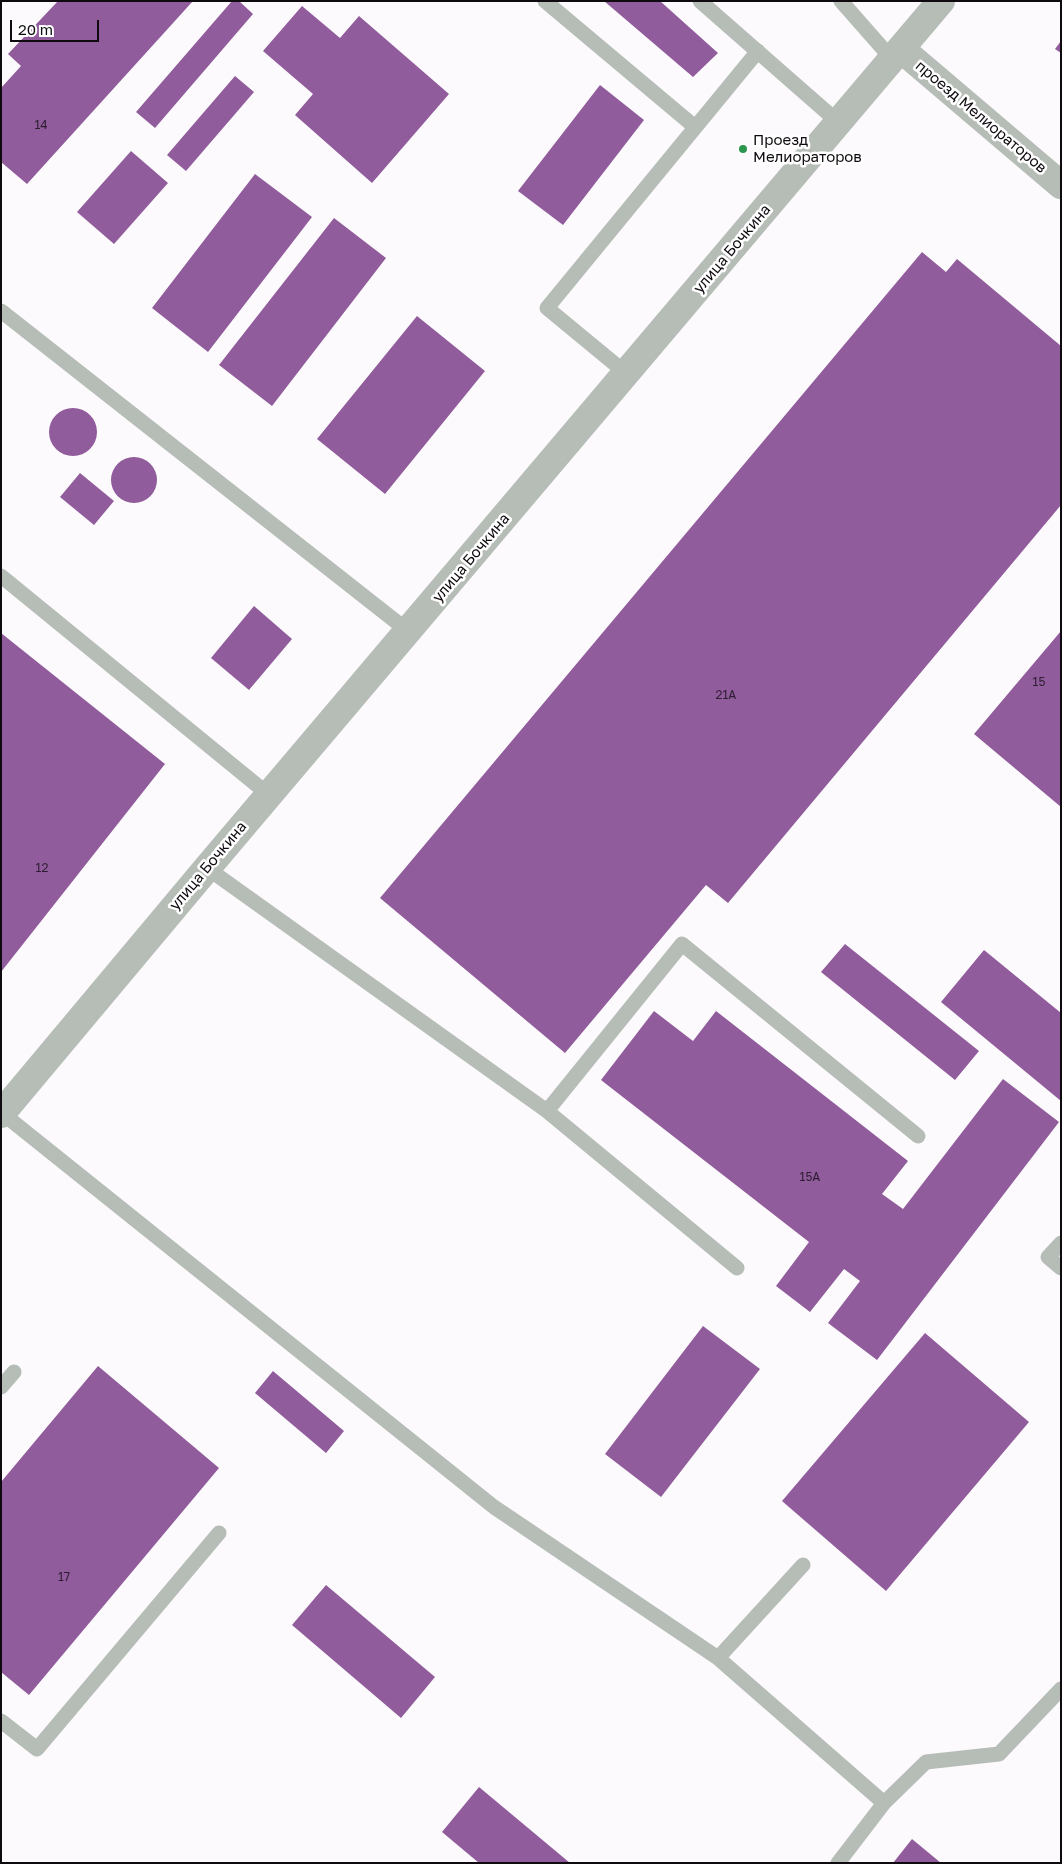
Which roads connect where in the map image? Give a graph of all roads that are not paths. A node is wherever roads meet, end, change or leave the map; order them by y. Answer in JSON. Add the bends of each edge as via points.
{"nodes":[{"id":1,"x":545,"y":1,"type":"edge"},
{"id":2,"x":700,"y":1,"type":"edge"},
{"id":3,"x":841,"y":1,"type":"edge"},
{"id":4,"x":941,"y":1,"type":"edge"},
{"id":5,"x":758,"y":51,"type":"junction"},
{"id":6,"x":897,"y":54,"type":"junction"},
{"id":7,"x":838,"y":122,"type":"junction"},
{"id":8,"x":695,"y":127,"type":"junction"},
{"id":9,"x":1061,"y":185,"type":"edge"},
{"id":10,"x":1,"y":311,"type":"edge"},
{"id":11,"x":627,"y":374,"type":"junction"},
{"id":12,"x":1,"y":576,"type":"edge"},
{"id":13,"x":408,"y":631,"type":"junction"},
{"id":14,"x":268,"y":795,"type":"junction"},
{"id":15,"x":207,"y":868,"type":"junction"},
{"id":16,"x":547,"y":1111,"type":"junction"},
{"id":17,"x":2,"y":1114,"type":"edge"},
{"id":18,"x":918,"y":1136,"type":"dead end"},
{"id":19,"x":1061,"y":1243,"type":"edge"},
{"id":20,"x":737,"y":1268,"type":"dead end"},
{"id":21,"x":1061,"y":1268,"type":"edge"},
{"id":22,"x":14,"y":1372,"type":"dead end"},
{"id":23,"x":1,"y":1387,"type":"edge"},
{"id":24,"x":219,"y":1533,"type":"dead end"},
{"id":25,"x":803,"y":1566,"type":"dead end"},
{"id":26,"x":718,"y":1658,"type":"junction"},
{"id":27,"x":1061,"y":1689,"type":"edge"},
{"id":28,"x":1,"y":1721,"type":"edge"},
{"id":29,"x":884,"y":1803,"type":"junction"},
{"id":30,"x":838,"y":1863,"type":"edge"}],
"edges":[{"from":1,"to":8,"type":"lane"},
{"from":2,"to":5,"type":"lane"},
{"from":3,"to":6,"type":"lane"},
{"from":4,"to":6,"type":"street","name":"улица Бочкина"},
{"from":5,"to":7,"type":"lane"},
{"from":5,"to":8,"type":"lane"},
{"from":6,"to":7,"type":"street","name":"улица Бочкина"},
{"from":6,"to":9,"type":"street","name":"проезд Мелиораторов"},
{"from":7,"to":11,"type":"street","name":"улица Бочкина"},
{"from":8,"to":11,"type":"lane","via":[[547,308]]},
{"from":10,"to":13,"type":"lane"},
{"from":11,"to":13,"type":"street","name":"улица Бочкина"},
{"from":12,"to":14,"type":"lane"},
{"from":13,"to":14,"type":"street","name":"улица Бочкина"},
{"from":14,"to":15,"type":"street","name":"улица Бочкина"},
{"from":15,"to":16,"type":"lane"},
{"from":15,"to":17,"type":"street","name":"улица Бочкина"},
{"from":16,"to":18,"type":"lane","via":[[682,944]]},
{"from":16,"to":20,"type":"lane"},
{"from":17,"to":26,"type":"lane","via":[[494,1507]]},
{"from":19,"to":21,"type":"lane","via":[[1048,1257]]},
{"from":22,"to":23,"type":"lane"},
{"from":24,"to":28,"type":"lane","via":[[37,1749]]},
{"from":25,"to":26,"type":"lane"},
{"from":26,"to":29,"type":"lane"},
{"from":27,"to":29,"type":"lane","via":[[999,1754],[926,1762]]},
{"from":29,"to":30,"type":"lane"}]}
